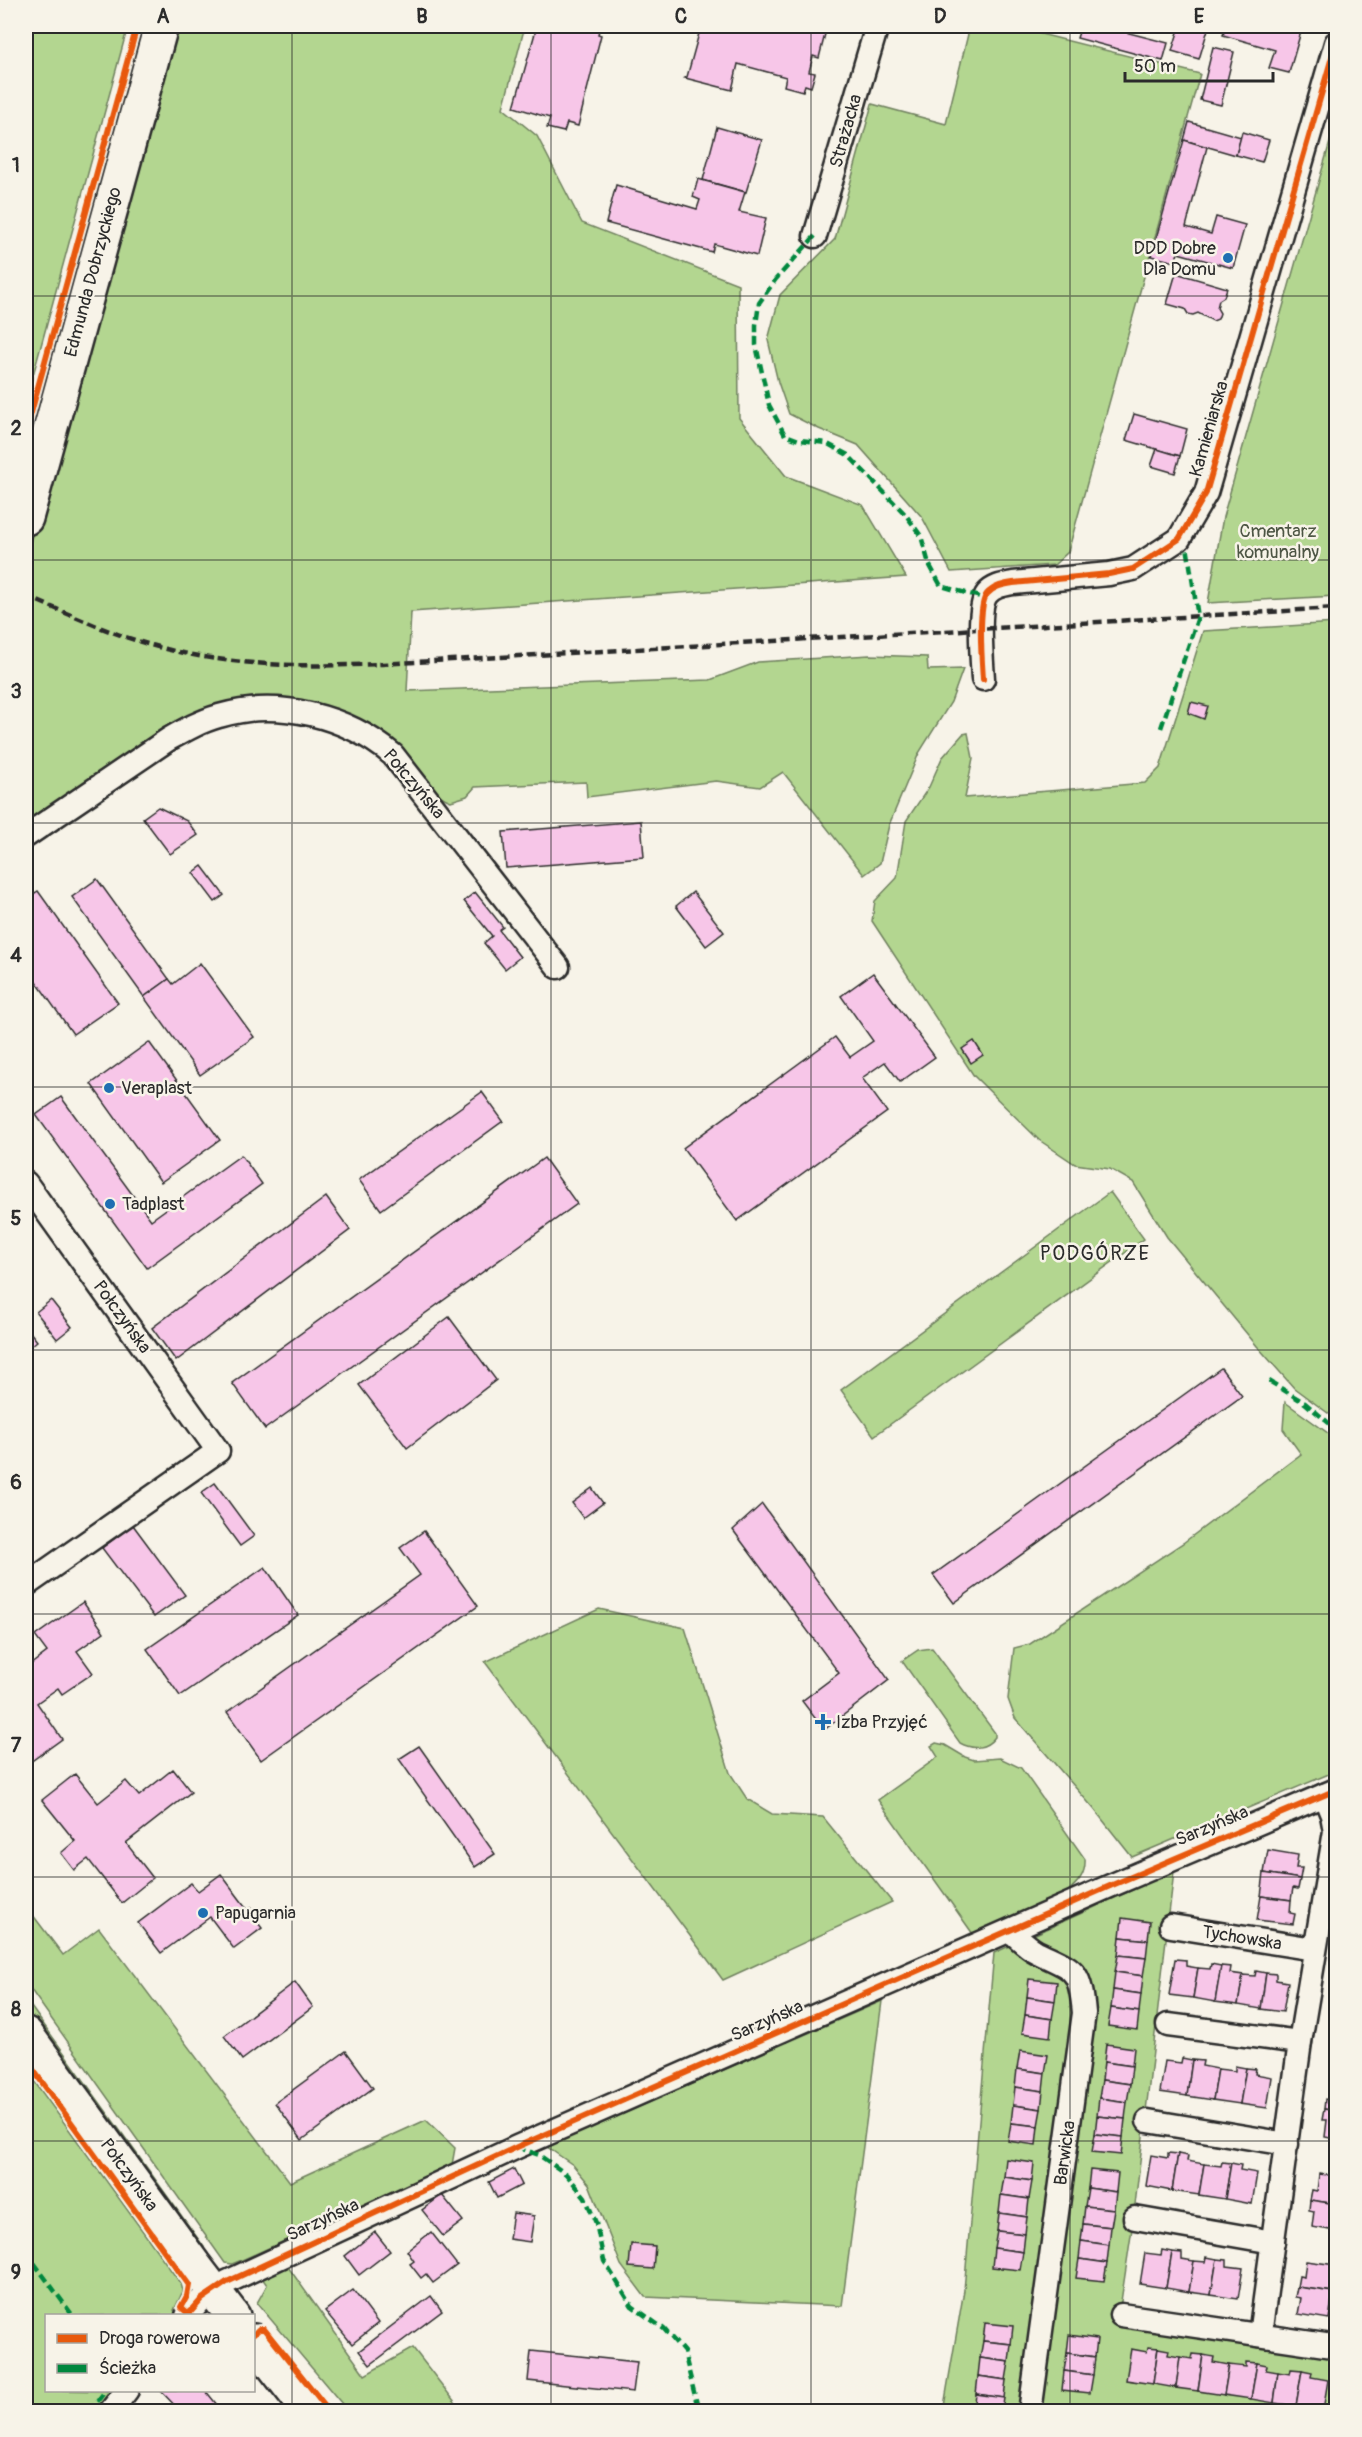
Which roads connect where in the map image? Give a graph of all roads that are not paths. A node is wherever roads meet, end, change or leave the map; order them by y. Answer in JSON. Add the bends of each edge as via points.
{"nodes":[{"id":1,"x":161,"y":26,"type":"edge"},
{"id":2,"x":877,"y":26,"type":"edge"},
{"id":3,"x":1336,"y":44,"type":"edge"},
{"id":4,"x":815,"y":236,"type":"dead end"},
{"id":5,"x":26,"y":518,"type":"edge"},
{"id":6,"x":983,"y":679,"type":"dead end"},
{"id":7,"x":26,"y":836,"type":"edge"},
{"id":8,"x":558,"y":967,"type":"dead end"},
{"id":9,"x":26,"y":1183,"type":"edge"},
{"id":10,"x":26,"y":1585,"type":"edge"},
{"id":11,"x":1330,"y":1792,"type":"edge"},
{"id":12,"x":1171,"y":1926,"type":"dead end"},
{"id":13,"x":1011,"y":1931,"type":"junction"},
{"id":14,"x":1314,"y":1948,"type":"junction"},
{"id":15,"x":1168,"y":2025,"type":"dead end"},
{"id":16,"x":26,"y":2034,"type":"edge"},
{"id":17,"x":1300,"y":2042,"type":"junction"},
{"id":18,"x":1148,"y":2121,"type":"dead end"},
{"id":19,"x":1287,"y":2144,"type":"junction"},
{"id":20,"x":1135,"y":2218,"type":"dead end"},
{"id":21,"x":1273,"y":2242,"type":"junction"},
{"id":22,"x":224,"y":2303,"type":"edge"},
{"id":23,"x":188,"y":2314,"type":"edge"},
{"id":24,"x":1121,"y":2315,"type":"dead end"},
{"id":25,"x":1260,"y":2335,"type":"junction"},
{"id":26,"x":255,"y":2342,"type":"edge"},
{"id":27,"x":1332,"y":2346,"type":"dead end"},
{"id":28,"x":126,"y":2392,"type":"edge"},
{"id":29,"x":110,"y":2412,"type":"edge"},
{"id":30,"x":310,"y":2412,"type":"edge"},
{"id":31,"x":1030,"y":2412,"type":"edge"}],
"edges":[{"from":1,"to":5,"type":"main road","name":"Edmunda Dobrzyckiego"},
{"from":2,"to":4,"type":"street","name":"Strażacka"},
{"from":3,"to":6,"type":"street","name":"Kamieniarska","via":[[1206,493],[1179,539],[1133,569],[999,585],[988,592],[981,629]]},
{"from":7,"to":8,"type":"street","name":"Połczyńska","via":[[194,725],[248,710],[312,714],[362,733],[393,755]]},
{"from":9,"to":10,"type":"street","name":"Połczyńska","via":[[218,1451]]},
{"from":11,"to":13,"type":"street","name":"Sarzyńska"},
{"from":11,"to":14,"type":"street","via":[[1335,1831]]},
{"from":12,"to":14,"type":"street","name":"Tychowska"},
{"from":13,"to":22,"type":"street","name":"Sarzyńska","via":[[517,2147],[246,2273]]},
{"from":13,"to":31,"type":"street","name":"Barwicka","via":[[1035,1951],[1069,1967],[1080,1984],[1084,2013]]},
{"from":14,"to":17,"type":"street"},
{"from":15,"to":17,"type":"street"},
{"from":16,"to":22,"type":"main road","name":"Połczyńska"},
{"from":17,"to":19,"type":"street"},
{"from":18,"to":19,"type":"street"},
{"from":19,"to":21,"type":"street"},
{"from":20,"to":21,"type":"street"},
{"from":21,"to":25,"type":"street"},
{"from":22,"to":23,"type":"street","name":"Sarzyńska","via":[[196,2304]]},
{"from":24,"to":25,"type":"street"},
{"from":25,"to":27,"type":"street"},
{"from":26,"to":30,"type":"main road"},
{"from":28,"to":29,"type":"street"}]}
